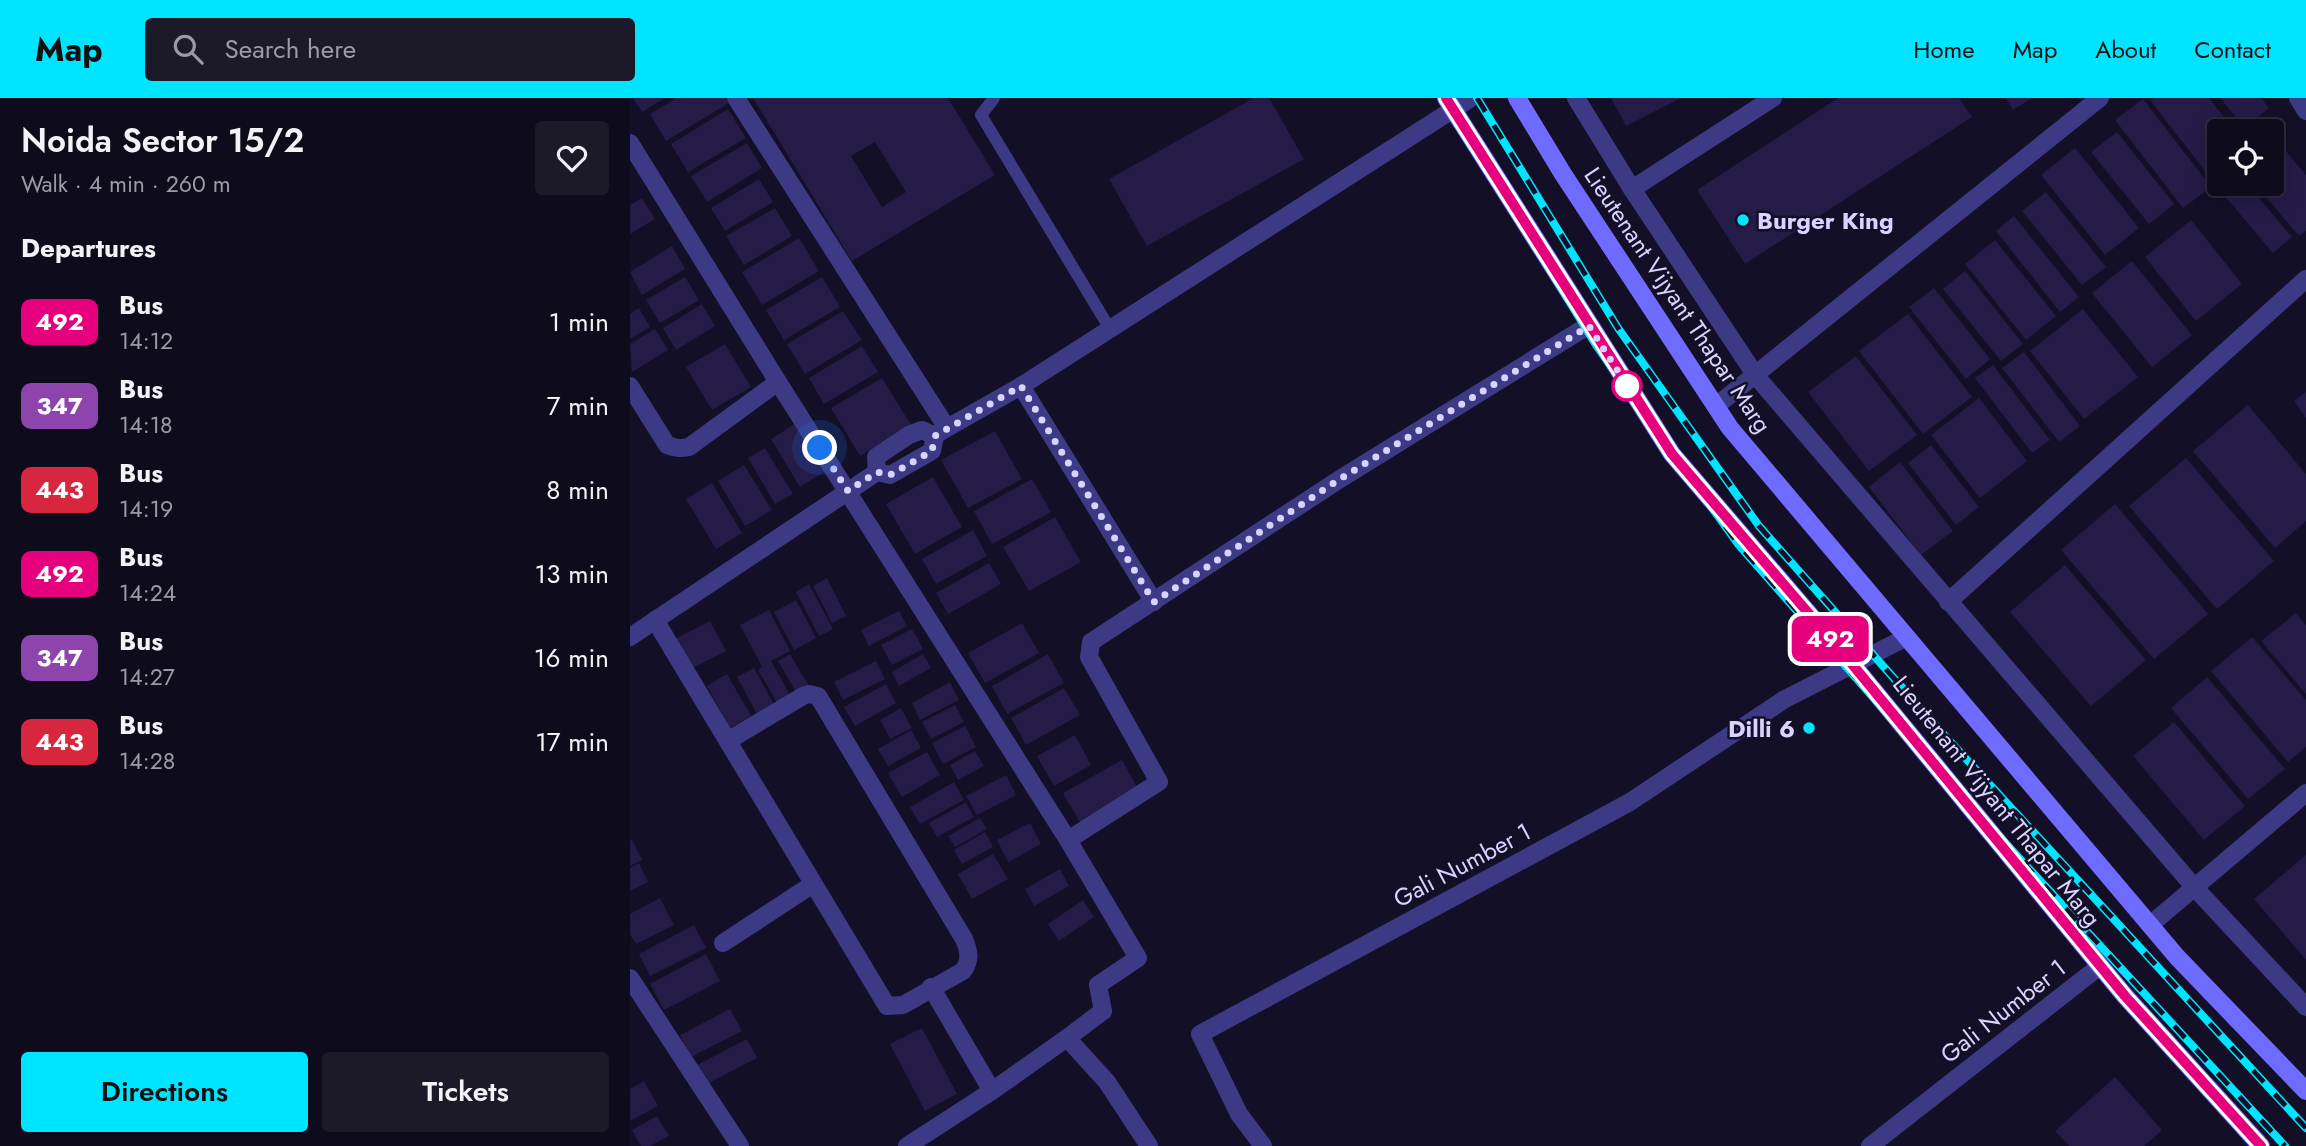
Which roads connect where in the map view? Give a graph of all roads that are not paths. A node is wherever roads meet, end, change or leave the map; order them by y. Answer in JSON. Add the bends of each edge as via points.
{"nodes":[{"id":1,"x":736,"y":98,"type":"edge"},
{"id":2,"x":994,"y":98,"type":"edge"},
{"id":3,"x":1471,"y":98,"type":"edge"},
{"id":4,"x":1517,"y":98,"type":"edge"},
{"id":5,"x":1576,"y":98,"type":"edge"},
{"id":6,"x":1773,"y":98,"type":"edge"},
{"id":7,"x":2100,"y":98,"type":"edge"},
{"id":8,"x":2298,"y":98,"type":"edge"},
{"id":9,"x":1449,"y":104,"type":"edge"},
{"id":10,"x":2306,"y":111,"type":"edge"},
{"id":11,"x":630,"y":143,"type":"edge"},
{"id":12,"x":1632,"y":189,"type":"junction"},
{"id":13,"x":2306,"y":279,"type":"edge"},
{"id":14,"x":1589,"y":326,"type":"junction"},
{"id":15,"x":1110,"y":329,"type":"junction"},
{"id":16,"x":1756,"y":376,"type":"junction"},
{"id":17,"x":778,"y":382,"type":"junction"},
{"id":18,"x":630,"y":386,"type":"edge"},
{"id":19,"x":1021,"y":386,"type":"junction"},
{"id":20,"x":1716,"y":406,"type":"junction"},
{"id":21,"x":941,"y":432,"type":"junction"},
{"id":22,"x":877,"y":472,"type":"junction"},
{"id":23,"x":848,"y":491,"type":"junction"},
{"id":24,"x":1154,"y":602,"type":"junction"},
{"id":25,"x":1948,"y":602,"type":"junction"},
{"id":26,"x":656,"y":620,"type":"junction"},
{"id":27,"x":630,"y":637,"type":"edge"},
{"id":28,"x":1907,"y":637,"type":"junction"},
{"id":29,"x":1852,"y":664,"type":"junction"},
{"id":30,"x":729,"y":740,"type":"junction"},
{"id":31,"x":2306,"y":793,"type":"edge"},
{"id":32,"x":1068,"y":839,"type":"junction"},
{"id":33,"x":813,"y":884,"type":"junction"},
{"id":34,"x":2195,"y":888,"type":"junction"},
{"id":35,"x":2150,"y":925,"type":"junction"},
{"id":36,"x":723,"y":943,"type":"dead end"},
{"id":37,"x":2101,"y":966,"type":"junction"},
{"id":38,"x":630,"y":978,"type":"edge"},
{"id":39,"x":931,"y":988,"type":"junction"},
{"id":40,"x":637,"y":1003,"type":"edge"},
{"id":41,"x":2306,"y":1007,"type":"edge"},
{"id":42,"x":1067,"y":1038,"type":"junction"},
{"id":43,"x":992,"y":1091,"type":"junction"},
{"id":44,"x":2306,"y":1091,"type":"edge"},
{"id":45,"x":740,"y":1146,"type":"edge"},
{"id":46,"x":907,"y":1146,"type":"edge"},
{"id":47,"x":1149,"y":1146,"type":"edge"},
{"id":48,"x":1263,"y":1146,"type":"edge"},
{"id":49,"x":1870,"y":1146,"type":"edge"},
{"id":50,"x":2261,"y":1146,"type":"edge"}],
"edges":[{"from":1,"to":21,"type":"street"},
{"from":2,"to":15,"type":"lane","via":[[981,115]]},
{"from":3,"to":9,"type":"street"},
{"from":4,"to":20,"type":"main road","name":"Lieutenant Vijyant Thapar Marg"},
{"from":5,"to":12,"type":"street"},
{"from":6,"to":12,"type":"street"},
{"from":7,"to":16,"type":"street"},
{"from":8,"to":10,"type":"street"},
{"from":9,"to":14,"type":"main road","name":"Lieutenant Vijyant Thapar Marg"},
{"from":9,"to":15,"type":"street"},
{"from":11,"to":17,"type":"street"},
{"from":12,"to":16,"type":"street"},
{"from":13,"to":25,"type":"street"},
{"from":14,"to":24,"type":"street","via":[[1340,479]]},
{"from":14,"to":29,"type":"main road","name":"Lieutenant Vijyant Thapar Marg","via":[[1672,454]]},
{"from":15,"to":19,"type":"street"},
{"from":16,"to":20,"type":"street"},
{"from":16,"to":25,"type":"street"},
{"from":17,"to":18,"type":"street","via":[[682,449],[667,445]]},
{"from":17,"to":23,"type":"street"},
{"from":19,"to":21,"type":"street"},
{"from":19,"to":24,"type":"street"},
{"from":20,"to":28,"type":"main road","name":"Lieutenant Vijyant Thapar Marg"},
{"from":21,"to":22,"type":"street","via":[[932,451],[890,475]]},
{"from":21,"to":22,"type":"street","via":[[922,430],[909,435],[876,457]]},
{"from":22,"to":23,"type":"street"},
{"from":23,"to":26,"type":"street"},
{"from":23,"to":32,"type":"street"},
{"from":24,"to":32,"type":"street","via":[[1091,642],[1088,652],[1159,782]]},
{"from":25,"to":34,"type":"street"},
{"from":26,"to":27,"type":"street"},
{"from":26,"to":30,"type":"street"},
{"from":28,"to":29,"type":"street"},
{"from":28,"to":35,"type":"main road","name":"Lieutenant Vijyant Thapar Marg"},
{"from":29,"to":37,"type":"main road","name":"Lieutenant Vijyant Thapar Marg"},
{"from":29,"to":48,"type":"street","name":"Gali Number 1","via":[[1785,699],[1630,802],[1200,1034],[1239,1114]]},
{"from":30,"to":33,"type":"street"},
{"from":30,"to":39,"type":"street","via":[[803,696],[818,696],[970,953],[963,971]]},
{"from":31,"to":34,"type":"street"},
{"from":32,"to":42,"type":"street","via":[[1138,958],[1098,985],[1103,1011]]},
{"from":33,"to":36,"type":"street"},
{"from":33,"to":39,"type":"street","via":[[887,1006],[904,1005]]},
{"from":34,"to":35,"type":"street"},
{"from":34,"to":41,"type":"street"},
{"from":35,"to":44,"type":"main road","name":"Lieutenant Vijyant Thapar Marg"},
{"from":37,"to":49,"type":"street","name":"Gali Number 1"},
{"from":37,"to":50,"type":"main road","name":"Lieutenant Vijyant Thapar Marg"},
{"from":38,"to":40,"type":"street"},
{"from":39,"to":43,"type":"street"},
{"from":40,"to":45,"type":"street"},
{"from":42,"to":43,"type":"street"},
{"from":42,"to":47,"type":"street","via":[[1107,1082]]},
{"from":43,"to":46,"type":"street"}]}
